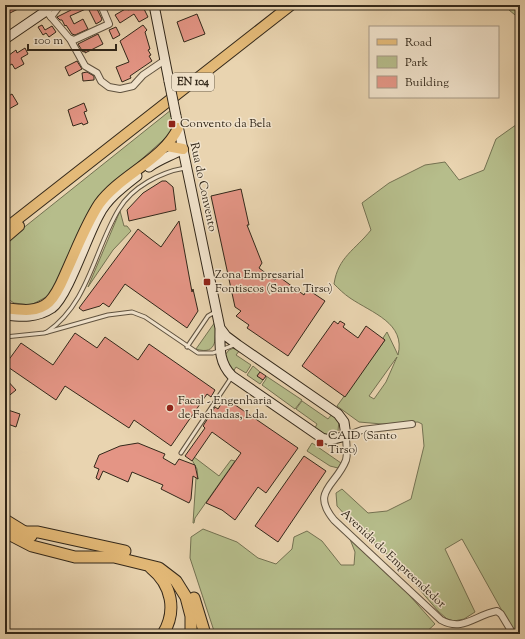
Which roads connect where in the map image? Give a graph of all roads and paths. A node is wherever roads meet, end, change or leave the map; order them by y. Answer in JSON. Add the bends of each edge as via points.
{"nodes":[{"id":1,"x":60,"y":5,"type":"edge"},
{"id":2,"x":101,"y":5,"type":"edge"},
{"id":3,"x":154,"y":5,"type":"edge"},
{"id":4,"x":291,"y":5,"type":"edge"},
{"id":5,"x":49,"y":11,"type":"edge"},
{"id":6,"x":5,"y":39,"type":"edge"},
{"id":7,"x":70,"y":39,"type":"junction"},
{"id":8,"x":165,"y":60,"type":"junction"},
{"id":9,"x":178,"y":128,"type":"junction"},
{"id":10,"x":167,"y":146,"type":"junction"},
{"id":11,"x":183,"y":148,"type":"junction"},
{"id":12,"x":170,"y":157,"type":"junction"},
{"id":13,"x":95,"y":159,"type":"junction"},
{"id":14,"x":187,"y":168,"type":"junction"},
{"id":15,"x":5,"y":229,"type":"edge"},
{"id":16,"x":5,"y":238,"type":"edge"},
{"id":17,"x":5,"y":308,"type":"edge"},
{"id":18,"x":216,"y":312,"type":"junction"},
{"id":19,"x":5,"y":315,"type":"edge"},
{"id":20,"x":220,"y":328,"type":"junction"},
{"id":21,"x":44,"y":333,"type":"junction"},
{"id":22,"x":5,"y":337,"type":"edge"},
{"id":23,"x":238,"y":345,"type":"junction"},
{"id":24,"x":187,"y":347,"type":"junction"},
{"id":25,"x":220,"y":351,"type":"junction"},
{"id":26,"x":232,"y":376,"type":"junction"},
{"id":27,"x":412,"y":424,"type":"dead end"},
{"id":28,"x":346,"y":436,"type":"junction"},
{"id":29,"x":181,"y":453,"type":"dead end"},
{"id":30,"x":5,"y":520,"type":"edge"},
{"id":31,"x":5,"y":532,"type":"edge"},
{"id":32,"x":24,"y":536,"type":"junction"},
{"id":33,"x":144,"y":563,"type":"junction"},
{"id":34,"x":199,"y":612,"type":"junction"},
{"id":35,"x":163,"y":634,"type":"edge"},
{"id":36,"x":191,"y":634,"type":"edge"},
{"id":37,"x":196,"y":634,"type":"edge"},
{"id":38,"x":205,"y":634,"type":"edge"},
{"id":39,"x":513,"y":634,"type":"edge"}],
"edges":[{"from":1,"to":5,"type":"street"},
{"from":2,"to":7,"type":"street","via":[[109,24],[74,40]]},
{"from":3,"to":8,"type":"street","name":"Rua do Convento"},
{"from":4,"to":13,"type":"main road","number":"EN 104"},
{"from":5,"to":6,"type":"street"},
{"from":5,"to":7,"type":"street"},
{"from":7,"to":8,"type":"street","via":[[85,66],[97,73],[101,81],[120,89],[133,86],[143,75]]},
{"from":8,"to":9,"type":"street","name":"Rua do Convento","bridge":true},
{"from":9,"to":10,"type":"main road"},
{"from":9,"to":11,"type":"street","name":"Rua do Convento"},
{"from":10,"to":11,"type":"main road"},
{"from":10,"to":17,"type":"main road","via":[[130,174],[100,203],[88,223],[57,292],[48,302],[37,308],[25,310]]},
{"from":11,"to":12,"type":"street"},
{"from":11,"to":14,"type":"street","name":"Rua do Convento"},
{"from":12,"to":14,"type":"street"},
{"from":12,"to":19,"type":"street","via":[[158,160],[109,200],[91,231],[64,294],[53,307],[42,314],[26,317]]},
{"from":13,"to":15,"type":"main road","number":"EN 104"},
{"from":13,"to":16,"type":"main road","number":"EN 104"},
{"from":14,"to":18,"type":"street","name":"Rua do Convento"},
{"from":14,"to":21,"type":"lane","via":[[155,177],[119,209],[79,297],[58,324]]},
{"from":18,"to":20,"type":"street","name":"Rua do Convento"},
{"from":18,"to":24,"type":"lane","via":[[208,316]]},
{"from":20,"to":23,"type":"street"},
{"from":20,"to":25,"type":"street","name":"Rua do Convento"},
{"from":21,"to":22,"type":"lane"},
{"from":21,"to":24,"type":"lane","via":[[108,315],[132,312],[145,317]]},
{"from":23,"to":25,"type":"lane"},
{"from":23,"to":28,"type":"street","via":[[338,414],[344,422]]},
{"from":24,"to":25,"type":"lane","via":[[205,354]]},
{"from":25,"to":26,"type":"street","name":"Rua do Convento","via":[[224,367]]},
{"from":26,"to":28,"type":"street","via":[[322,438],[330,440]]},
{"from":26,"to":29,"type":"lane"},
{"from":27,"to":28,"type":"street","via":[[362,430]]},
{"from":28,"to":39,"type":"street","name":"Avenida do Empreendedor","via":[[346,461],[325,492],[326,508],[334,520],[441,620],[456,625],[497,611]]},
{"from":30,"to":32,"type":"highway"},
{"from":31,"to":32,"type":"highway"},
{"from":32,"to":33,"type":"highway","via":[[88,556],[114,556]]},
{"from":32,"to":34,"type":"highway","via":[[81,549],[111,549],[155,559],[175,572],[191,591]]},
{"from":33,"to":35,"type":"highway","via":[[162,581],[170,594],[172,609],[169,625]]},
{"from":33,"to":36,"type":"highway","via":[[159,568],[176,580],[186,597],[192,616]]},
{"from":34,"to":37,"type":"highway"},
{"from":34,"to":38,"type":"highway"}]}
